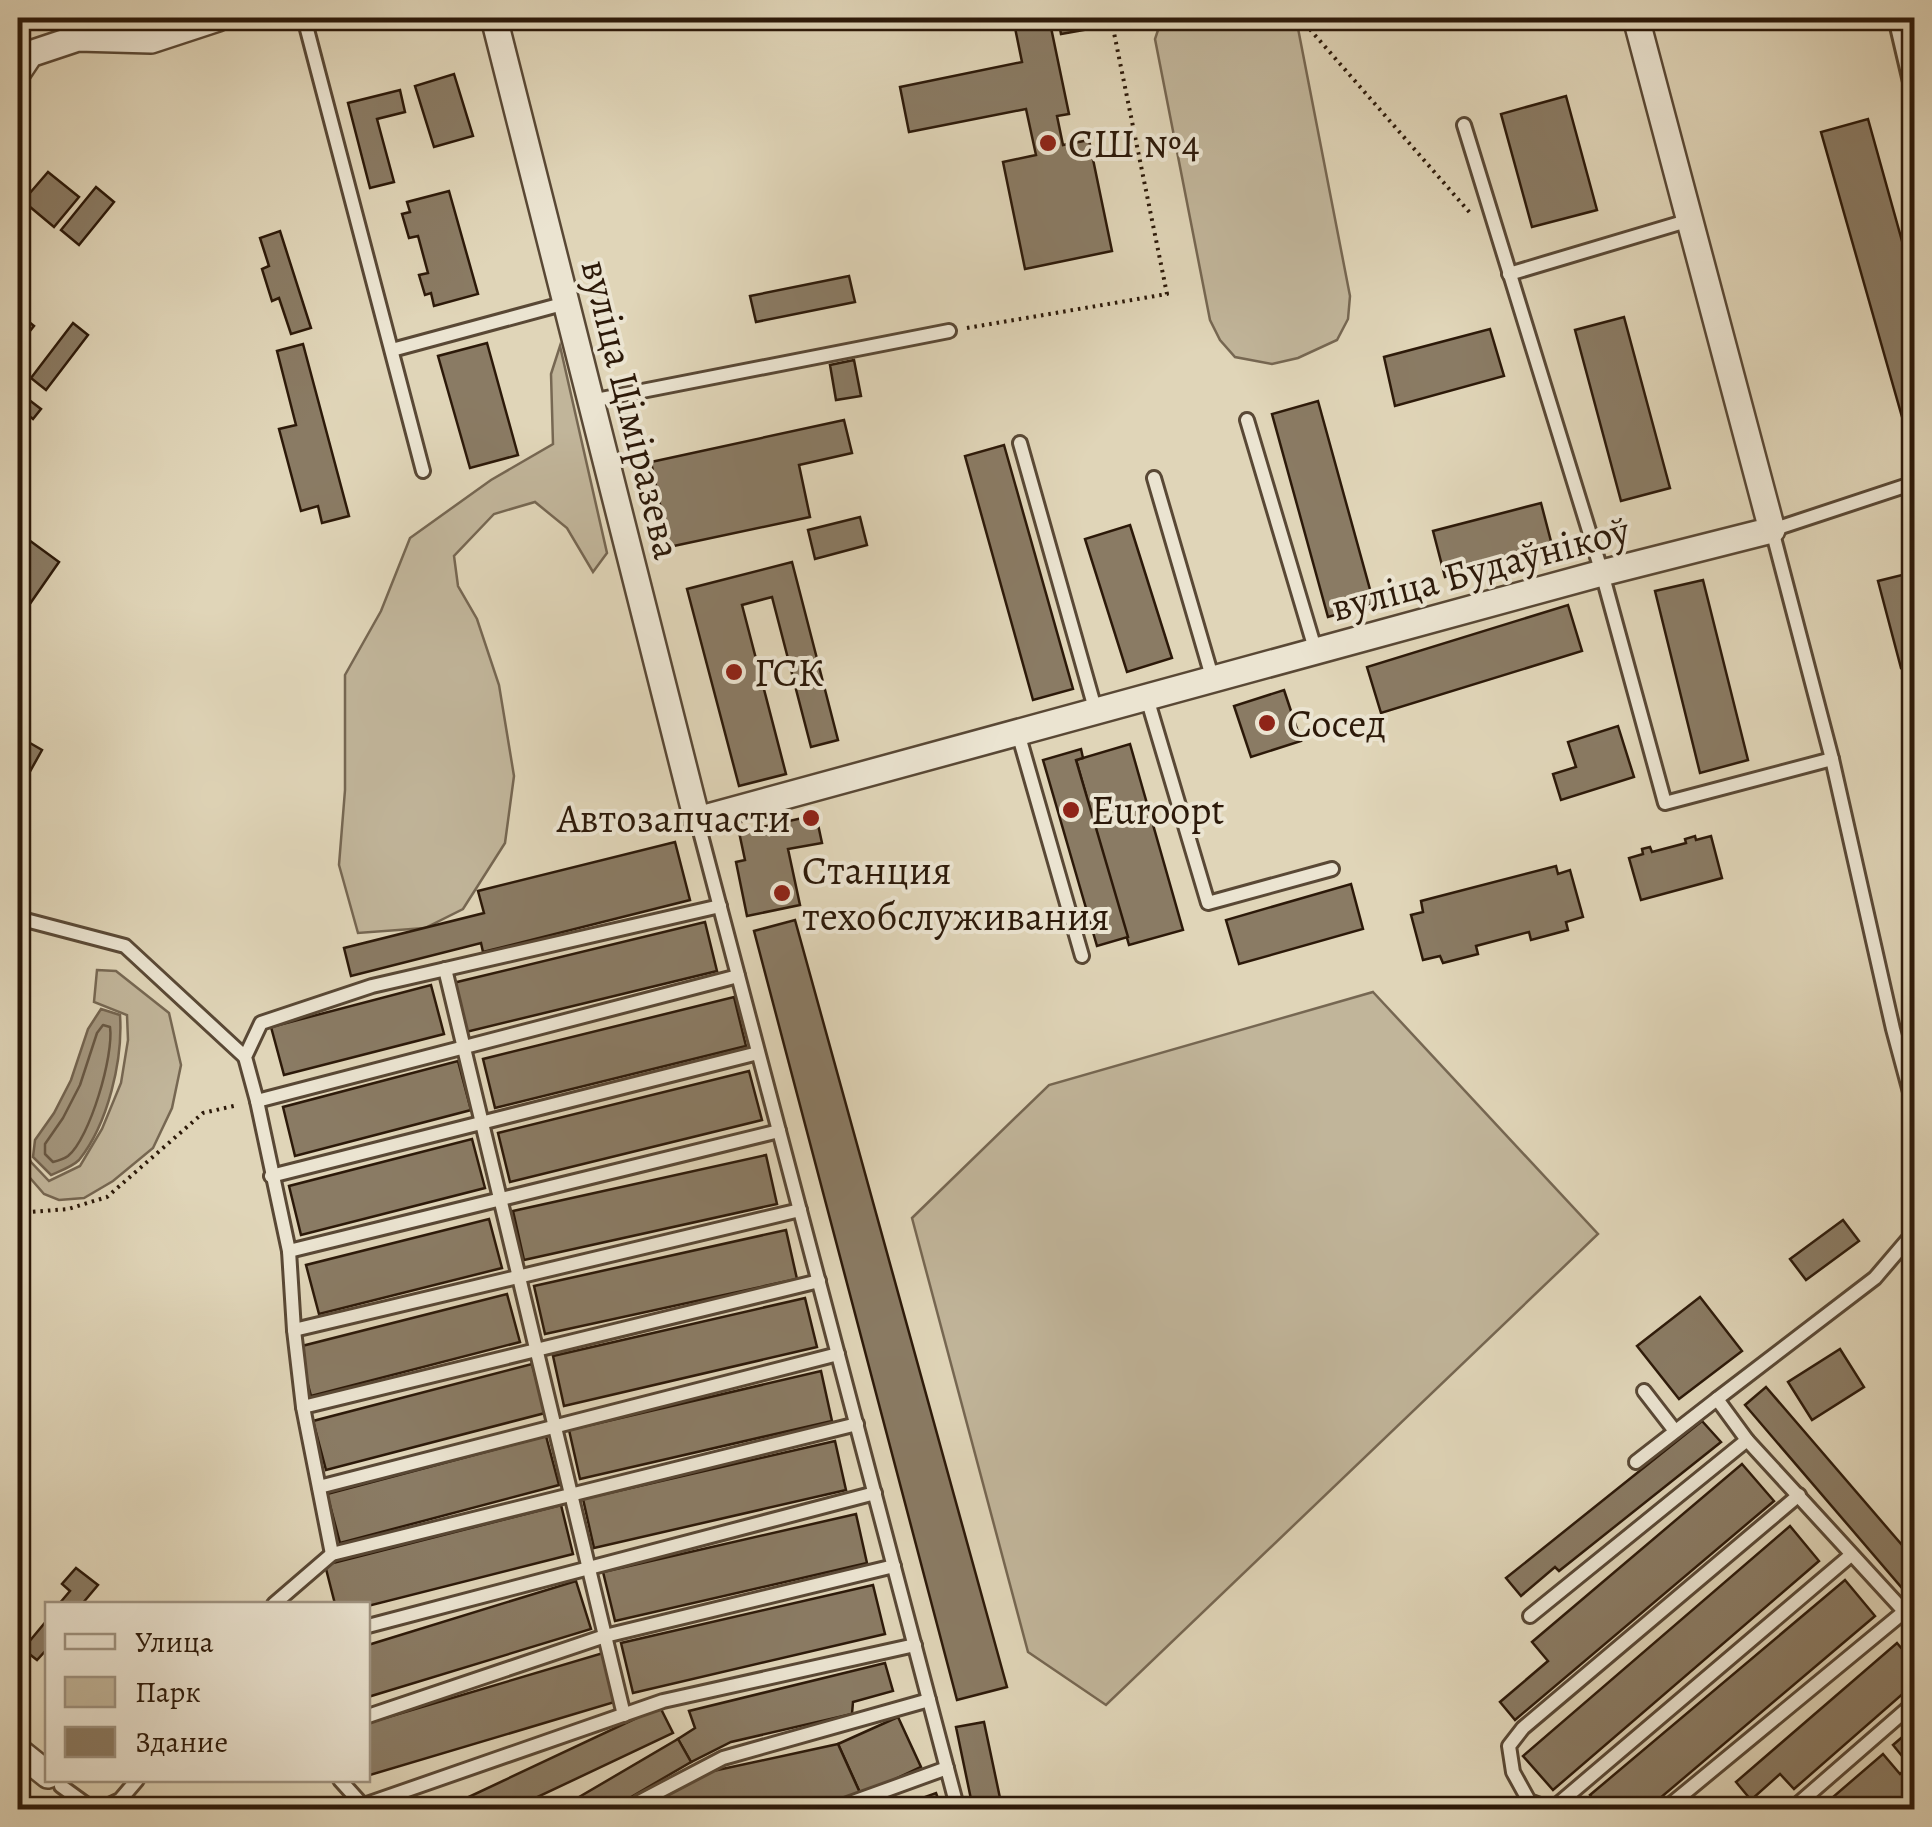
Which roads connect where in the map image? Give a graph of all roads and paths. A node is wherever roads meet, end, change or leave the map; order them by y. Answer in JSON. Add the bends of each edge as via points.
{"nodes":[{"id":1,"x":218,"y":18,"type":"edge"},
{"id":2,"x":304,"y":18,"type":"edge"},
{"id":3,"x":494,"y":18,"type":"edge"},
{"id":4,"x":1111,"y":18,"type":"edge"},
{"id":5,"x":1300,"y":18,"type":"edge"},
{"id":6,"x":1636,"y":18,"type":"edge"},
{"id":7,"x":1894,"y":18,"type":"edge"},
{"id":8,"x":76,"y":28,"type":"edge"},
{"id":9,"x":21,"y":56,"type":"edge"},
{"id":10,"x":1914,"y":99,"type":"edge"},
{"id":11,"x":1464,"y":125,"type":"dead end"},
{"id":12,"x":1690,"y":220,"type":"junction"},
{"id":13,"x":1502,"y":250,"type":"junction"},
{"id":14,"x":1509,"y":274,"type":"junction"},
{"id":15,"x":566,"y":303,"type":"junction"},
{"id":16,"x":949,"y":331,"type":"joint"},
{"id":17,"x":392,"y":350,"type":"junction"},
{"id":18,"x":592,"y":402,"type":"junction"},
{"id":19,"x":1247,"y":420,"type":"dead end"},
{"id":20,"x":1020,"y":443,"type":"dead end"},
{"id":21,"x":423,"y":471,"type":"dead end"},
{"id":22,"x":1154,"y":478,"type":"dead end"},
{"id":23,"x":1914,"y":484,"type":"edge"},
{"id":24,"x":1772,"y":530,"type":"junction"},
{"id":25,"x":1602,"y":573,"type":"junction"},
{"id":26,"x":1316,"y":652,"type":"junction"},
{"id":27,"x":1213,"y":680,"type":"junction"},
{"id":28,"x":1147,"y":698,"type":"junction"},
{"id":29,"x":1096,"y":712,"type":"junction"},
{"id":30,"x":1018,"y":733,"type":"junction"},
{"id":31,"x":1832,"y":760,"type":"junction"},
{"id":32,"x":697,"y":820,"type":"junction"},
{"id":33,"x":1332,"y":869,"type":"dead end"},
{"id":34,"x":720,"y":906,"type":"junction"},
{"id":35,"x":18,"y":918,"type":"edge"},
{"id":36,"x":1082,"y":956,"type":"dead end"},
{"id":37,"x":445,"y":969,"type":"junction"},
{"id":38,"x":738,"y":976,"type":"junction"},
{"id":39,"x":464,"y":1047,"type":"junction"},
{"id":40,"x":758,"y":1053,"type":"junction"},
{"id":41,"x":244,"y":1057,"type":"junction"},
{"id":42,"x":257,"y":1101,"type":"junction"},
{"id":43,"x":1914,"y":1107,"type":"edge"},
{"id":44,"x":482,"y":1123,"type":"junction"},
{"id":45,"x":779,"y":1131,"type":"junction"},
{"id":46,"x":271,"y":1176,"type":"junction"},
{"id":47,"x":500,"y":1200,"type":"junction"},
{"id":48,"x":800,"y":1210,"type":"junction"},
{"id":49,"x":18,"y":1212,"type":"edge"},
{"id":50,"x":1912,"y":1232,"type":"edge"},
{"id":51,"x":289,"y":1251,"type":"junction"},
{"id":52,"x":518,"y":1277,"type":"junction"},
{"id":53,"x":819,"y":1281,"type":"junction"},
{"id":54,"x":294,"y":1330,"type":"junction"},
{"id":55,"x":536,"y":1350,"type":"junction"},
{"id":56,"x":838,"y":1354,"type":"junction"},
{"id":57,"x":1644,"y":1391,"type":"dead end"},
{"id":58,"x":1717,"y":1398,"type":"junction"},
{"id":59,"x":303,"y":1407,"type":"junction"},
{"id":60,"x":1914,"y":1407,"type":"edge"},
{"id":61,"x":856,"y":1424,"type":"junction"},
{"id":62,"x":554,"y":1427,"type":"junction"},
{"id":63,"x":1676,"y":1431,"type":"junction"},
{"id":64,"x":1747,"y":1440,"type":"junction"},
{"id":65,"x":1636,"y":1462,"type":"dead end"},
{"id":66,"x":319,"y":1487,"type":"junction"},
{"id":67,"x":875,"y":1494,"type":"junction"},
{"id":68,"x":570,"y":1495,"type":"junction"},
{"id":69,"x":1799,"y":1496,"type":"junction"},
{"id":70,"x":332,"y":1554,"type":"junction"},
{"id":71,"x":1851,"y":1555,"type":"junction"},
{"id":72,"x":894,"y":1566,"type":"junction"},
{"id":73,"x":588,"y":1568,"type":"junction"},
{"id":74,"x":276,"y":1602,"type":"edge"},
{"id":75,"x":1530,"y":1616,"type":"dead end"},
{"id":76,"x":1910,"y":1616,"type":"edge"},
{"id":77,"x":370,"y":1625,"type":"edge"},
{"id":78,"x":604,"y":1636,"type":"junction"},
{"id":79,"x":914,"y":1645,"type":"junction"},
{"id":80,"x":929,"y":1700,"type":"junction"},
{"id":81,"x":1914,"y":1702,"type":"edge"},
{"id":82,"x":370,"y":1715,"type":"edge"},
{"id":83,"x":624,"y":1715,"type":"junction"},
{"id":84,"x":18,"y":1750,"type":"edge"},
{"id":85,"x":947,"y":1768,"type":"junction"},
{"id":86,"x":45,"y":1772,"type":"edge"},
{"id":87,"x":57,"y":1782,"type":"edge"},
{"id":88,"x":135,"y":1782,"type":"edge"},
{"id":89,"x":342,"y":1782,"type":"edge"},
{"id":90,"x":365,"y":1807,"type":"edge"},
{"id":91,"x":1552,"y":1809,"type":"edge"},
{"id":92,"x":96,"y":1810,"type":"edge"},
{"id":93,"x":630,"y":1810,"type":"edge"},
{"id":94,"x":831,"y":1810,"type":"edge"},
{"id":95,"x":958,"y":1810,"type":"edge"},
{"id":96,"x":1664,"y":1810,"type":"edge"},
{"id":97,"x":1791,"y":1810,"type":"edge"}],
"edges":[{"from":1,"to":8,"type":"street","via":[[150,40]]},
{"from":2,"to":17,"type":"lane"},
{"from":3,"to":15,"type":"street","name":"вуліца Ціміразева"},
{"from":4,"to":16,"type":"path","via":[[1167,294]]},
{"from":5,"to":13,"type":"path"},
{"from":6,"to":12,"type":"street"},
{"from":7,"to":10,"type":"lane"},
{"from":8,"to":9,"type":"street"},
{"from":11,"to":13,"type":"lane"},
{"from":12,"to":14,"type":"lane"},
{"from":12,"to":24,"type":"street"},
{"from":13,"to":14,"type":"lane"},
{"from":14,"to":25,"type":"lane"},
{"from":15,"to":17,"type":"lane"},
{"from":15,"to":18,"type":"street","name":"вуліца Ціміразева"},
{"from":16,"to":18,"type":"lane"},
{"from":17,"to":21,"type":"lane"},
{"from":18,"to":32,"type":"street","name":"вуліца Ціміразева"},
{"from":19,"to":26,"type":"lane"},
{"from":20,"to":29,"type":"lane"},
{"from":22,"to":27,"type":"lane"},
{"from":23,"to":24,"type":"lane"},
{"from":24,"to":25,"type":"street","name":"вуліца Будаўнікоў"},
{"from":24,"to":31,"type":"lane"},
{"from":25,"to":26,"type":"street","name":"вуліца Будаўнікоў"},
{"from":25,"to":31,"type":"lane","via":[[1665,803]]},
{"from":26,"to":27,"type":"street","name":"вуліца Будаўнікоў"},
{"from":27,"to":28,"type":"street","name":"вуліца Будаўнікоў"},
{"from":28,"to":29,"type":"street","name":"вуліца Будаўнікоў"},
{"from":28,"to":33,"type":"lane","via":[[1208,903]]},
{"from":29,"to":30,"type":"street","name":"вуліца Будаўнікоў"},
{"from":30,"to":32,"type":"street","name":"вуліца Будаўнікоў"},
{"from":30,"to":36,"type":"lane"},
{"from":31,"to":43,"type":"lane"},
{"from":32,"to":34,"type":"lane"},
{"from":34,"to":37,"type":"lane"},
{"from":34,"to":38,"type":"lane"},
{"from":35,"to":41,"type":"lane","via":[[126,946]]},
{"from":37,"to":39,"type":"lane"},
{"from":37,"to":41,"type":"lane","via":[[261,1023]]},
{"from":38,"to":39,"type":"lane"},
{"from":38,"to":40,"type":"lane"},
{"from":39,"to":42,"type":"lane"},
{"from":39,"to":44,"type":"lane"},
{"from":40,"to":44,"type":"lane"},
{"from":40,"to":45,"type":"lane"},
{"from":41,"to":42,"type":"lane"},
{"from":42,"to":46,"type":"lane"},
{"from":42,"to":49,"type":"path","via":[[203,1113],[106,1197],[68,1209]]},
{"from":44,"to":46,"type":"lane"},
{"from":44,"to":47,"type":"lane"},
{"from":45,"to":47,"type":"lane"},
{"from":45,"to":48,"type":"lane"},
{"from":46,"to":51,"type":"lane"},
{"from":47,"to":51,"type":"lane"},
{"from":47,"to":52,"type":"lane"},
{"from":48,"to":52,"type":"lane"},
{"from":48,"to":53,"type":"lane"},
{"from":50,"to":58,"type":"lane","via":[[1875,1278]]},
{"from":50,"to":60,"type":"lane"},
{"from":51,"to":54,"type":"lane"},
{"from":52,"to":54,"type":"lane"},
{"from":52,"to":55,"type":"lane"},
{"from":53,"to":55,"type":"lane"},
{"from":53,"to":56,"type":"lane"},
{"from":54,"to":59,"type":"lane"},
{"from":55,"to":59,"type":"lane"},
{"from":55,"to":62,"type":"lane"},
{"from":56,"to":61,"type":"lane"},
{"from":56,"to":62,"type":"lane"},
{"from":57,"to":63,"type":"lane"},
{"from":58,"to":63,"type":"lane"},
{"from":58,"to":64,"type":"lane"},
{"from":59,"to":66,"type":"lane"},
{"from":61,"to":67,"type":"lane"},
{"from":61,"to":68,"type":"lane"},
{"from":62,"to":66,"type":"lane"},
{"from":62,"to":68,"type":"lane"},
{"from":63,"to":65,"type":"lane"},
{"from":64,"to":69,"type":"lane"},
{"from":64,"to":75,"type":"lane"},
{"from":66,"to":70,"type":"lane"},
{"from":67,"to":72,"type":"lane"},
{"from":67,"to":73,"type":"lane"},
{"from":68,"to":70,"type":"lane"},
{"from":68,"to":73,"type":"lane"},
{"from":69,"to":71,"type":"lane"},
{"from":69,"to":91,"type":"lane","via":[[1523,1728],[1510,1746],[1513,1772],[1529,1801]]},
{"from":70,"to":74,"type":"lane"},
{"from":71,"to":76,"type":"lane"},
{"from":71,"to":91,"type":"lane"},
{"from":72,"to":78,"type":"lane"},
{"from":72,"to":79,"type":"lane"},
{"from":73,"to":77,"type":"lane"},
{"from":73,"to":78,"type":"lane"},
{"from":76,"to":96,"type":"lane"},
{"from":78,"to":82,"type":"lane"},
{"from":78,"to":83,"type":"lane"},
{"from":79,"to":80,"type":"lane"},
{"from":79,"to":83,"type":"lane"},
{"from":80,"to":85,"type":"lane"},
{"from":80,"to":93,"type":"lane","via":[[723,1758]]},
{"from":81,"to":97,"type":"lane"},
{"from":83,"to":90,"type":"lane"},
{"from":84,"to":86,"type":"street"},
{"from":85,"to":94,"type":"lane"},
{"from":85,"to":95,"type":"lane"},
{"from":87,"to":92,"type":"lane"},
{"from":88,"to":92,"type":"lane","via":[[120,1800]]},
{"from":89,"to":90,"type":"lane"}]}
